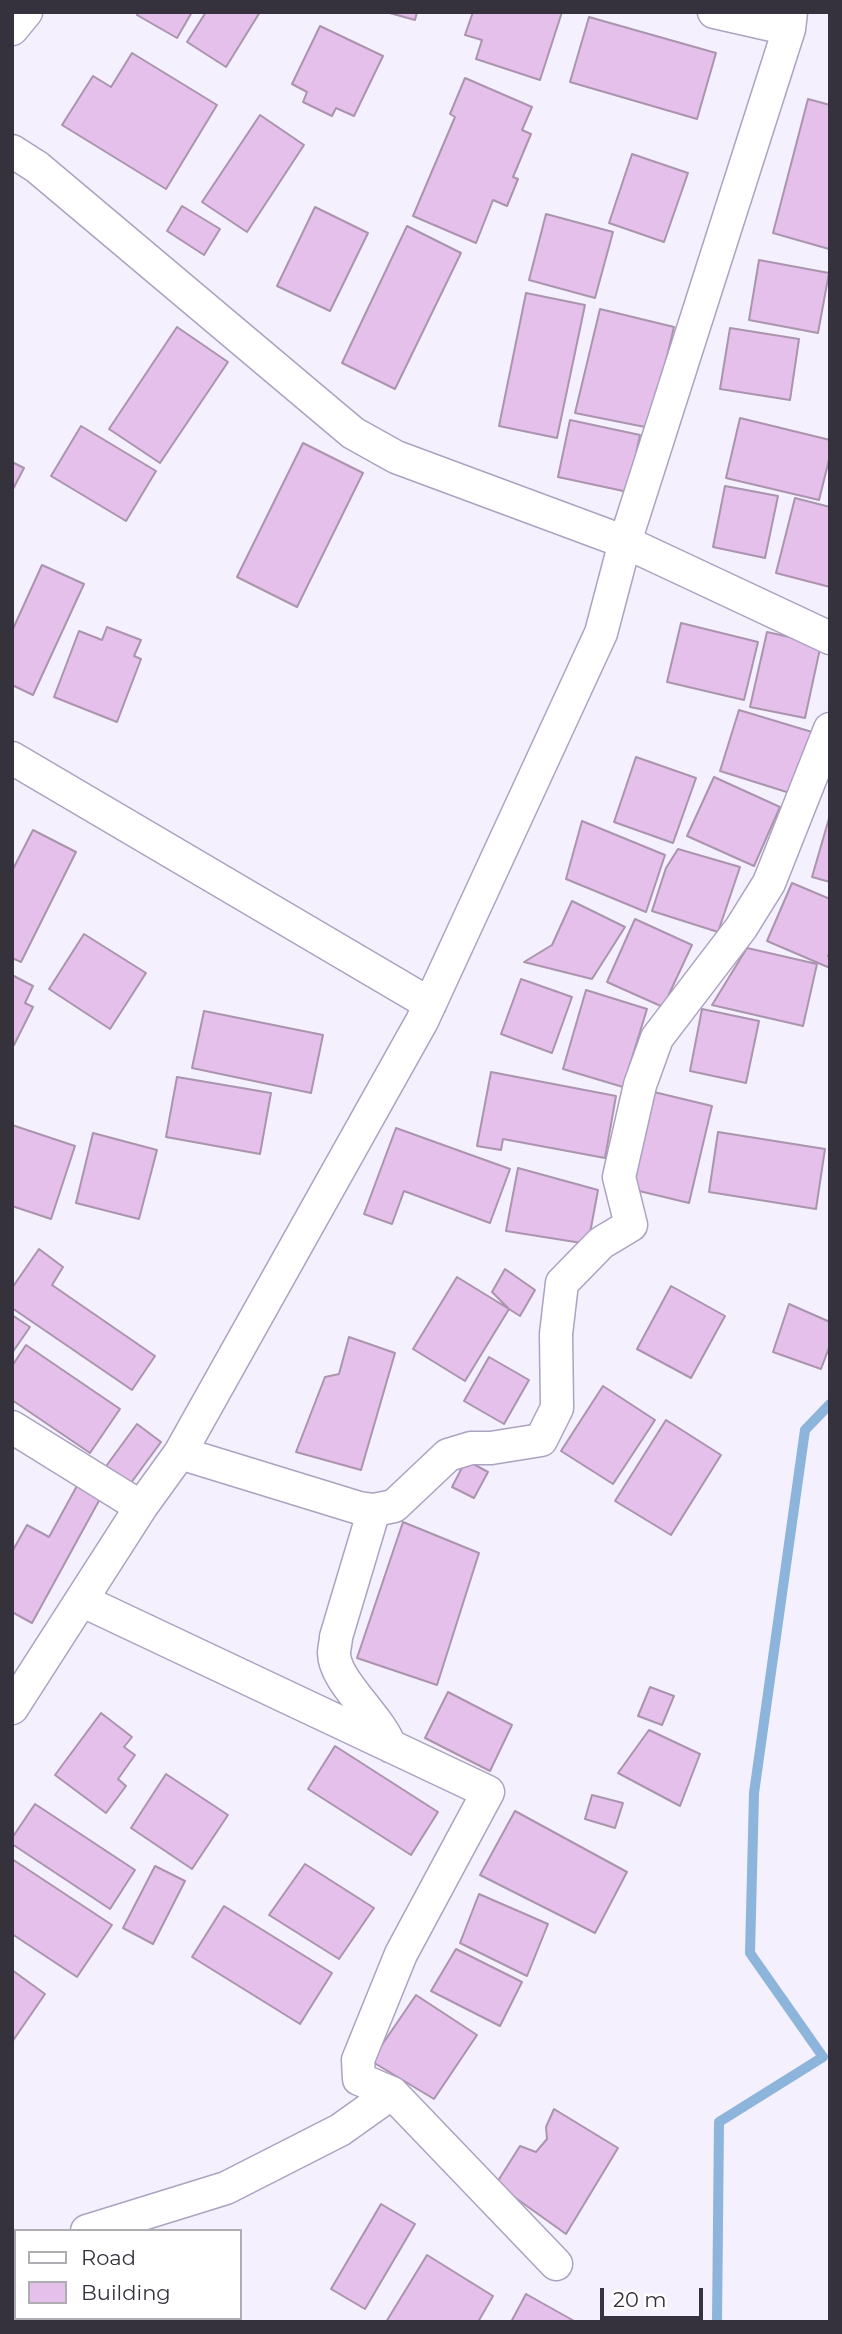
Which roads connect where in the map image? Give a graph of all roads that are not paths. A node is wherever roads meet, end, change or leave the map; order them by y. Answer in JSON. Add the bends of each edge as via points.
{"nodes":[{"id":1,"x":26,"y":12,"type":"edge"},
{"id":2,"x":713,"y":12,"type":"edge"},
{"id":3,"x":790,"y":21,"type":"edge"},
{"id":4,"x":12,"y":29,"type":"edge"},
{"id":5,"x":12,"y":151,"type":"edge"},
{"id":6,"x":625,"y":542,"type":"junction"},
{"id":7,"x":830,"y":638,"type":"edge"},
{"id":8,"x":830,"y":729,"type":"edge"},
{"id":9,"x":12,"y":758,"type":"edge"},
{"id":10,"x":430,"y":1004,"type":"junction"},
{"id":11,"x":12,"y":1427,"type":"edge"},
{"id":12,"x":180,"y":1453,"type":"junction"},
{"id":13,"x":141,"y":1507,"type":"junction"},
{"id":14,"x":374,"y":1510,"type":"junction"},
{"id":15,"x":83,"y":1601,"type":"junction"},
{"id":16,"x":12,"y":1708,"type":"edge"},
{"id":17,"x":390,"y":1746,"type":"junction"},
{"id":18,"x":392,"y":2093,"type":"junction"},
{"id":19,"x":93,"y":2229,"type":"edge"},
{"id":20,"x":556,"y":2264,"type":"dead end"}],
"edges":[{"from":1,"to":4,"type":"street"},
{"from":2,"to":3,"type":"street"},
{"from":3,"to":6,"type":"street"},
{"from":5,"to":6,"type":"street","via":[[37,167],[352,433],[396,457]]},
{"from":6,"to":7,"type":"street"},
{"from":6,"to":10,"type":"street","via":[[601,634]]},
{"from":8,"to":14,"type":"street","via":[[769,883],[741,928],[657,1038],[640,1085],[619,1177],[631,1225],[601,1243],[562,1283],[556,1334],[557,1408],[541,1440],[448,1455],[394,1506]]},
{"from":9,"to":10,"type":"street"},
{"from":10,"to":12,"type":"street"},
{"from":11,"to":13,"type":"street"},
{"from":12,"to":13,"type":"street"},
{"from":12,"to":14,"type":"street"},
{"from":13,"to":15,"type":"street"},
{"from":14,"to":17,"type":"street","via":[[334,1655],[339,1671],[385,1732]]},
{"from":15,"to":16,"type":"street"},
{"from":15,"to":17,"type":"street"},
{"from":17,"to":18,"type":"street","via":[[488,1792],[401,1954],[358,2060],[359,2079]]},
{"from":18,"to":19,"type":"street","via":[[341,2130],[226,2188]]},
{"from":18,"to":20,"type":"street"}]}
